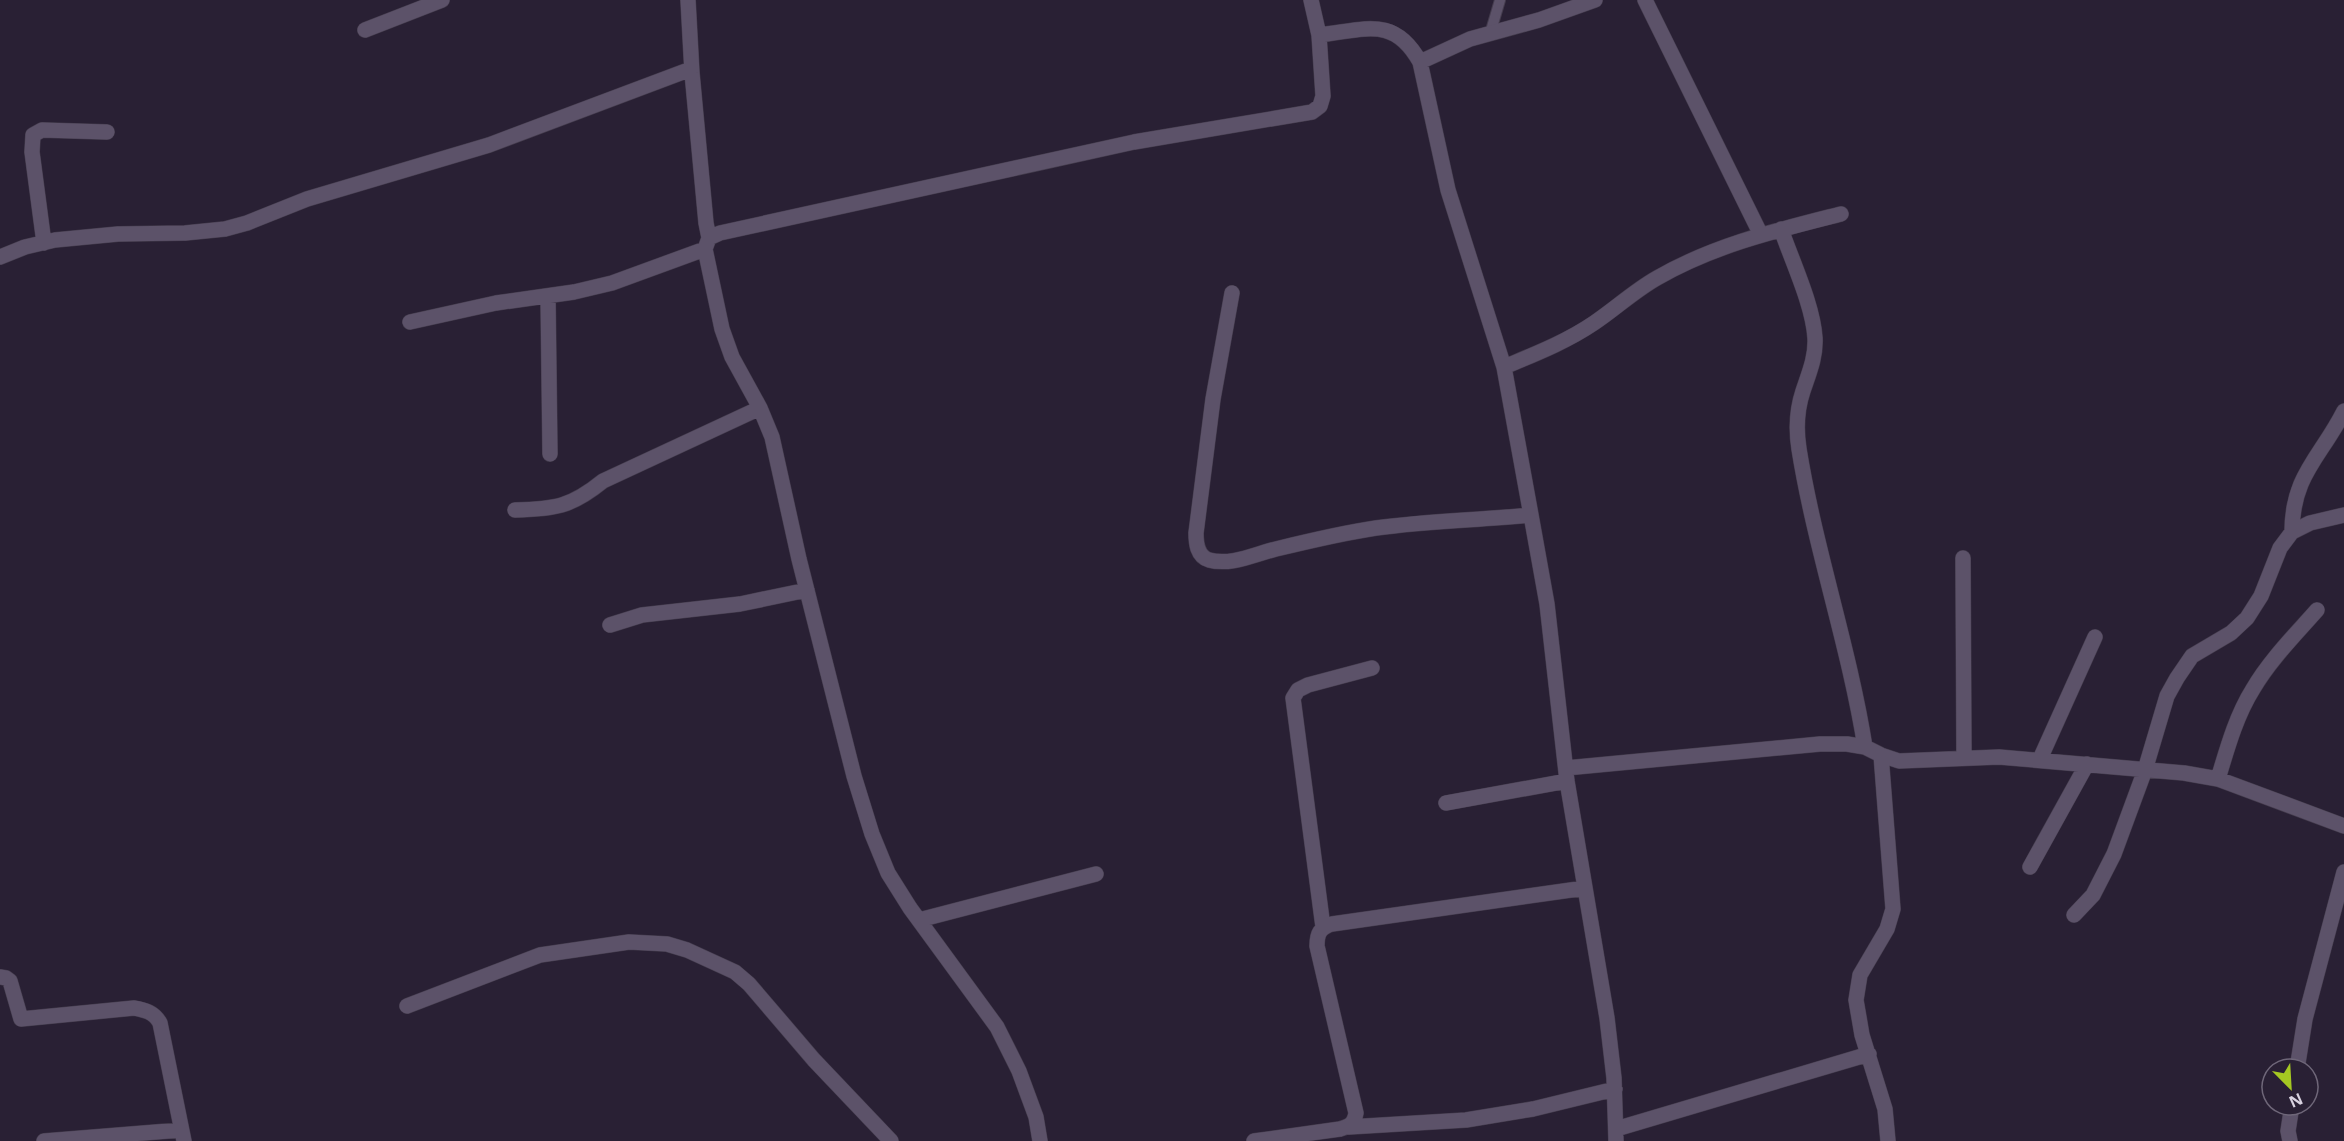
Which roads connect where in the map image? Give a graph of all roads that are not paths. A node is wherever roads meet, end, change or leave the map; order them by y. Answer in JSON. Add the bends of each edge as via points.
{"nodes":[{"id":1,"x":442,"y":0,"type":"edge"},
{"id":2,"x":688,"y":0,"type":"edge"},
{"id":3,"x":1311,"y":0,"type":"edge"},
{"id":4,"x":1500,"y":0,"type":"edge"},
{"id":5,"x":1595,"y":0,"type":"edge"},
{"id":6,"x":1645,"y":0,"type":"edge"},
{"id":7,"x":365,"y":30,"type":"dead end"},
{"id":8,"x":1490,"y":34,"type":"junction"},
{"id":9,"x":1320,"y":35,"type":"junction"},
{"id":10,"x":1420,"y":62,"type":"junction"},
{"id":11,"x":692,"y":69,"type":"junction"},
{"id":12,"x":107,"y":132,"type":"dead end"},
{"id":13,"x":1841,"y":214,"type":"dead end"},
{"id":14,"x":1781,"y":229,"type":"junction"},
{"id":15,"x":1761,"y":235,"type":"junction"},
{"id":16,"x":44,"y":243,"type":"junction"},
{"id":17,"x":707,"y":244,"type":"junction"},
{"id":18,"x":0,"y":257,"type":"edge"},
{"id":19,"x":1232,"y":293,"type":"dead end"},
{"id":20,"x":548,"y":296,"type":"junction"},
{"id":21,"x":410,"y":322,"type":"dead end"},
{"id":22,"x":1504,"y":367,"type":"junction"},
{"id":23,"x":760,"y":408,"type":"junction"},
{"id":24,"x":2344,"y":411,"type":"edge"},
{"id":25,"x":550,"y":454,"type":"dead end"},
{"id":26,"x":515,"y":510,"type":"dead end"},
{"id":27,"x":1532,"y":515,"type":"junction"},
{"id":28,"x":2344,"y":515,"type":"edge"},
{"id":29,"x":2292,"y":532,"type":"junction"},
{"id":30,"x":1963,"y":558,"type":"dead end"},
{"id":31,"x":807,"y":590,"type":"junction"},
{"id":32,"x":2317,"y":610,"type":"dead end"},
{"id":33,"x":610,"y":625,"type":"dead end"},
{"id":34,"x":2095,"y":637,"type":"dead end"},
{"id":35,"x":1372,"y":668,"type":"dead end"},
{"id":36,"x":1865,"y":747,"type":"junction"},
{"id":37,"x":1881,"y":755,"type":"junction"},
{"id":38,"x":1964,"y":758,"type":"junction"},
{"id":39,"x":2040,"y":759,"type":"junction"},
{"id":40,"x":2087,"y":764,"type":"junction"},
{"id":41,"x":2145,"y":770,"type":"junction"},
{"id":42,"x":1567,"y":774,"type":"junction"},
{"id":43,"x":2218,"y":779,"type":"junction"},
{"id":44,"x":1446,"y":804,"type":"dead end"},
{"id":45,"x":2344,"y":826,"type":"edge"},
{"id":46,"x":2030,"y":867,"type":"dead end"},
{"id":47,"x":2344,"y":872,"type":"edge"},
{"id":48,"x":1096,"y":874,"type":"dead end"},
{"id":49,"x":1585,"y":888,"type":"junction"},
{"id":50,"x":2074,"y":915,"type":"dead end"},
{"id":51,"x":919,"y":920,"type":"junction"},
{"id":52,"x":1323,"y":927,"type":"junction"},
{"id":53,"x":0,"y":977,"type":"edge"},
{"id":54,"x":407,"y":1006,"type":"dead end"},
{"id":55,"x":1869,"y":1054,"type":"junction"},
{"id":56,"x":2300,"y":1057,"type":"edge"},
{"id":57,"x":1615,"y":1089,"type":"junction"},
{"id":58,"x":2290,"y":1117,"type":"edge"},
{"id":59,"x":1349,"y":1127,"type":"junction"},
{"id":60,"x":1616,"y":1135,"type":"edge"},
{"id":61,"x":182,"y":1136,"type":"edge"},
{"id":62,"x":44,"y":1141,"type":"edge"},
{"id":63,"x":891,"y":1141,"type":"edge"},
{"id":64,"x":1040,"y":1141,"type":"edge"},
{"id":65,"x":1254,"y":1141,"type":"edge"},
{"id":66,"x":1888,"y":1141,"type":"edge"},
{"id":67,"x":2290,"y":1141,"type":"edge"}],
"edges":[{"from":1,"to":7,"type":"street"},
{"from":2,"to":11,"type":"street"},
{"from":3,"to":9,"type":"street"},
{"from":4,"to":8,"type":"lane"},
{"from":5,"to":8,"type":"street"},
{"from":6,"to":15,"type":"street"},
{"from":8,"to":10,"type":"street"},
{"from":9,"to":10,"type":"street","via":[[1375,28],[1390,31],[1412,47]]},
{"from":9,"to":17,"type":"street","via":[[1323,96],[1320,106],[1312,112],[1112,147],[720,233]]},
{"from":10,"to":22,"type":"street","via":[[1448,189]]},
{"from":11,"to":16,"type":"street","via":[[489,145],[225,229],[118,234]]},
{"from":11,"to":17,"type":"street"},
{"from":12,"to":16,"type":"street","via":[[42,130],[33,135]]},
{"from":13,"to":14,"type":"street"},
{"from":14,"to":15,"type":"street"},
{"from":14,"to":36,"type":"street","via":[[1810,312],[1815,339],[1812,369],[1797,419],[1798,447],[1858,701]]},
{"from":15,"to":22,"type":"street","via":[[1707,252],[1656,278],[1594,323],[1558,344]]},
{"from":16,"to":18,"type":"street"},
{"from":17,"to":20,"type":"street","via":[[612,283]]},
{"from":17,"to":23,"type":"street","via":[[722,328],[732,357]]},
{"from":19,"to":27,"type":"street","via":[[1213,399],[1196,533],[1200,554],[1223,561],[1375,529]]},
{"from":20,"to":21,"type":"street"},
{"from":20,"to":25,"type":"street"},
{"from":22,"to":27,"type":"street"},
{"from":23,"to":26,"type":"street","via":[[603,481],[566,505]]},
{"from":23,"to":31,"type":"street","via":[[780,463]]},
{"from":24,"to":29,"type":"street","via":[[2299,485],[2292,510]]},
{"from":27,"to":42,"type":"street","via":[[1547,603]]},
{"from":28,"to":29,"type":"street"},
{"from":29,"to":41,"type":"street","via":[[2280,548],[2261,596],[2247,618],[2231,633],[2192,656],[2177,678]]},
{"from":30,"to":38,"type":"street"},
{"from":31,"to":33,"type":"street","via":[[740,604],[642,615]]},
{"from":31,"to":51,"type":"street","via":[[872,834],[888,873]]},
{"from":32,"to":43,"type":"street","via":[[2252,689],[2232,733]]},
{"from":34,"to":39,"type":"street"},
{"from":35,"to":52,"type":"street","via":[[1308,685],[1293,698]]},
{"from":36,"to":37,"type":"street"},
{"from":36,"to":42,"type":"street","via":[[1820,744]]},
{"from":37,"to":38,"type":"street","via":[[1899,761]]},
{"from":37,"to":55,"type":"street","via":[[1893,909],[1887,929],[1860,975],[1856,1000]]},
{"from":38,"to":39,"type":"street"},
{"from":39,"to":40,"type":"street"},
{"from":40,"to":41,"type":"street"},
{"from":40,"to":46,"type":"street"},
{"from":41,"to":43,"type":"street"},
{"from":41,"to":50,"type":"street","via":[[2114,854],[2093,895]]},
{"from":42,"to":44,"type":"street"},
{"from":42,"to":49,"type":"street"},
{"from":43,"to":45,"type":"street"},
{"from":47,"to":56,"type":"street"},
{"from":48,"to":51,"type":"street"},
{"from":49,"to":52,"type":"street"},
{"from":49,"to":57,"type":"street"},
{"from":51,"to":64,"type":"street","via":[[997,1027],[1019,1071],[1036,1117]]},
{"from":52,"to":59,"type":"street","via":[[1317,934],[1317,946],[1356,1113]]},
{"from":53,"to":61,"type":"street","via":[[10,981],[21,1019],[134,1008],[156,1016]]},
{"from":54,"to":63,"type":"street","via":[[540,955],[629,942],[667,944],[735,972],[749,984],[808,1054]]},
{"from":55,"to":60,"type":"street"},
{"from":55,"to":66,"type":"street","via":[[1885,1109]]},
{"from":57,"to":59,"type":"street","via":[[1466,1120]]},
{"from":57,"to":60,"type":"street"},
{"from":58,"to":67,"type":"street"},
{"from":59,"to":65,"type":"street"},
{"from":61,"to":62,"type":"street"}]}
